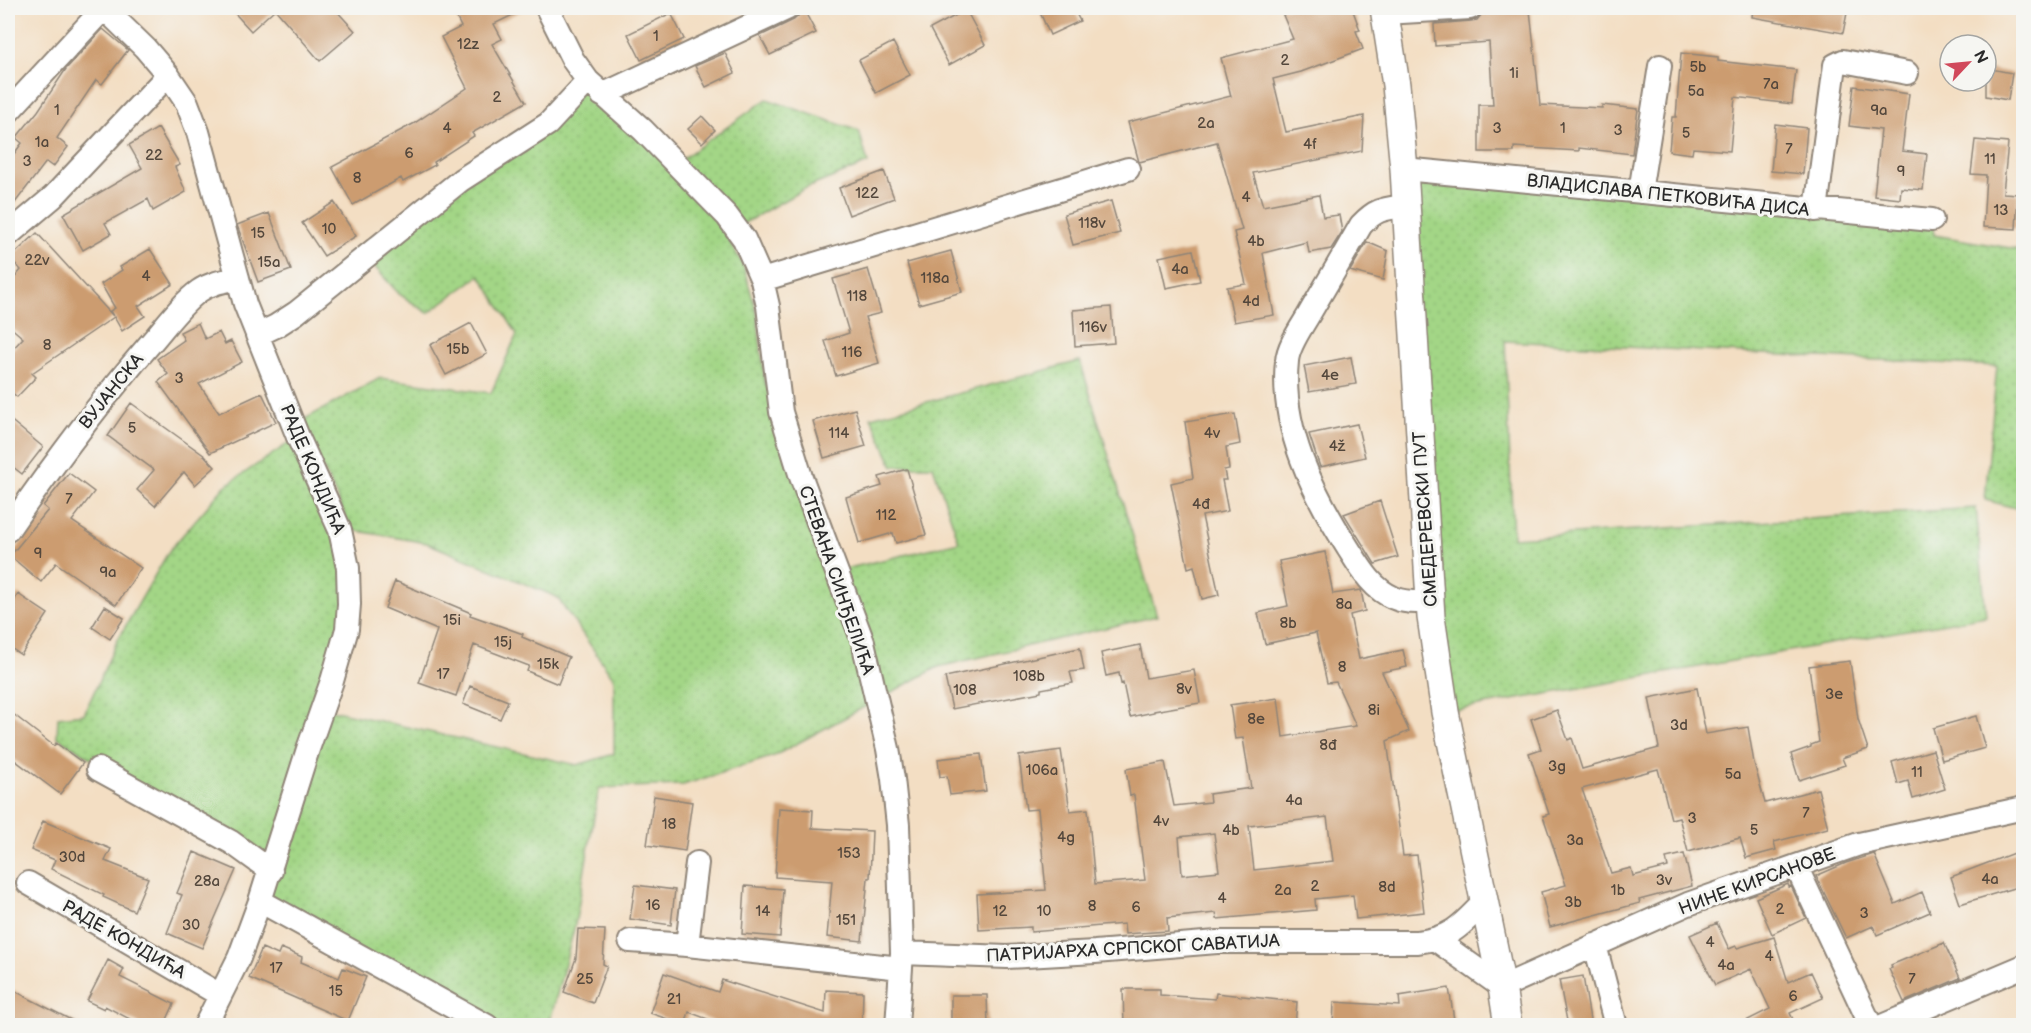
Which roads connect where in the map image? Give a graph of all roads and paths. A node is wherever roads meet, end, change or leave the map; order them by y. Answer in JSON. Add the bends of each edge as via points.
{"nodes":[{"id":1,"x":102,"y":8,"type":"edge"},
{"id":2,"x":548,"y":8,"type":"edge"},
{"id":3,"x":788,"y":8,"type":"edge"},
{"id":4,"x":1470,"y":8,"type":"edge"},
{"id":5,"x":1385,"y":10,"type":"edge"},
{"id":6,"x":1659,"y":66,"type":"dead end"},
{"id":7,"x":1907,"y":73,"type":"dead end"},
{"id":8,"x":168,"y":75,"type":"junction"},
{"id":9,"x":595,"y":88,"type":"junction"},
{"id":10,"x":8,"y":112,"type":"edge"},
{"id":11,"x":1128,"y":169,"type":"dead end"},
{"id":12,"x":1404,"y":169,"type":"junction"},
{"id":13,"x":1640,"y":192,"type":"junction"},
{"id":14,"x":1406,"y":206,"type":"junction"},
{"id":15,"x":1815,"y":210,"type":"junction"},
{"id":16,"x":1932,"y":220,"type":"dead end"},
{"id":17,"x":8,"y":235,"type":"edge"},
{"id":18,"x":238,"y":278,"type":"junction"},
{"id":19,"x":762,"y":280,"type":"junction"},
{"id":20,"x":257,"y":334,"type":"junction"},
{"id":21,"x":8,"y":531,"type":"edge"},
{"id":22,"x":1430,"y":602,"type":"junction"},
{"id":23,"x":98,"y":769,"type":"dead end"},
{"id":24,"x":2024,"y":808,"type":"edge"},
{"id":25,"x":697,"y":863,"type":"dead end"},
{"id":26,"x":1796,"y":866,"type":"junction"},
{"id":27,"x":271,"y":871,"type":"junction"},
{"id":28,"x":28,"y":883,"type":"dead end"},
{"id":29,"x":260,"y":901,"type":"junction"},
{"id":30,"x":1485,"y":901,"type":"junction"},
{"id":31,"x":1436,"y":940,"type":"junction"},
{"id":32,"x":630,"y":941,"type":"dead end"},
{"id":33,"x":687,"y":945,"type":"junction"},
{"id":34,"x":1595,"y":945,"type":"junction"},
{"id":35,"x":901,"y":961,"type":"junction"},
{"id":36,"x":2024,"y":966,"type":"edge"},
{"id":37,"x":1502,"y":987,"type":"junction"},
{"id":38,"x":220,"y":995,"type":"junction"},
{"id":39,"x":205,"y":1026,"type":"edge"},
{"id":40,"x":487,"y":1026,"type":"edge"},
{"id":41,"x":897,"y":1026,"type":"edge"},
{"id":42,"x":1508,"y":1026,"type":"edge"},
{"id":43,"x":1616,"y":1026,"type":"edge"},
{"id":44,"x":1871,"y":1026,"type":"edge"},
{"id":45,"x":1882,"y":1026,"type":"edge"}],
"edges":[{"from":1,"to":8,"type":"street","name":"РАДЕ КОНДИЋА"},
{"from":1,"to":10,"type":"street"},
{"from":2,"to":9,"type":"street","name":"СТЕВАНА СИНЂЕЛИЋА","via":[[573,60]]},
{"from":3,"to":9,"type":"street"},
{"from":4,"to":5,"type":"street"},
{"from":5,"to":12,"type":"main road","name":"СМЕДЕРЕВСКИ ПУТ"},
{"from":6,"to":13,"type":"street"},
{"from":7,"to":15,"type":"street","via":[[1843,61],[1835,66]]},
{"from":8,"to":17,"type":"street","via":[[53,197]]},
{"from":8,"to":18,"type":"street","name":"РАДЕ КОНДИЋА","via":[[187,103],[198,132]]},
{"from":9,"to":19,"type":"street","name":"СТЕВАНА СИНЂЕЛИЋА","via":[[643,130],[727,216],[744,239]]},
{"from":9,"to":20,"type":"street","via":[[548,124],[461,180],[296,313]]},
{"from":11,"to":19,"type":"street"},
{"from":12,"to":13,"type":"street","name":"ВЛАДИСЛАВА ПЕТКОВИЋА ДИСА"},
{"from":12,"to":14,"type":"main road","name":"СМЕДЕРЕВСКИ ПУТ"},
{"from":13,"to":15,"type":"street","name":"ВЛАДИСЛАВА ПЕТКОВИЋА ДИСА"},
{"from":14,"to":22,"type":"main road","name":"СМЕДЕРЕВСКИ ПУТ"},
{"from":14,"to":22,"type":"street","via":[[1372,213],[1361,225],[1287,358],[1288,399],[1293,428],[1312,484],[1368,579],[1393,598],[1410,603]]},
{"from":15,"to":16,"type":"street","name":"ВЛАДИСЛАВА ПЕТКОВИЋА ДИСА"},
{"from":18,"to":20,"type":"street","name":"РАДЕ КОНДИЋА"},
{"from":18,"to":21,"type":"street","name":"ВУЈАНСКА","via":[[208,285],[197,292],[164,327],[60,455]]},
{"from":19,"to":35,"type":"street","name":"СТЕВАНА СИНЂЕЛИЋА","via":[[781,412],[863,642],[886,738],[898,825]]},
{"from":20,"to":27,"type":"street","name":"РАДЕ КОНДИЋА","via":[[297,437],[340,530],[348,568],[347,620],[341,653]]},
{"from":22,"to":30,"type":"main road","name":"СМЕДЕРЕВСКИ ПУТ","via":[[1445,712]]},
{"from":23,"to":27,"type":"street","via":[[231,843]]},
{"from":24,"to":26,"type":"street","name":"НИНЕ КИРСАНОВЕ","via":[[1881,838]]},
{"from":25,"to":33,"type":"street"},
{"from":26,"to":34,"type":"street","name":"НИНЕ КИРСАНОВЕ","via":[[1688,904]]},
{"from":26,"to":44,"type":"street"},
{"from":27,"to":29,"type":"street","name":"РАДЕ КОНДИЋА"},
{"from":28,"to":38,"type":"street","name":"РАДЕ КОНДИЋА"},
{"from":29,"to":38,"type":"street","name":"РАДЕ КОНДИЋА"},
{"from":29,"to":40,"type":"street"},
{"from":30,"to":31,"type":"street","name":"ПАТРИЈАРХА СРПСКОГ САВАТИЈА","via":[[1462,925]]},
{"from":30,"to":37,"type":"main road","name":"СМЕДЕРЕВСКИ ПУТ"},
{"from":31,"to":35,"type":"street","name":"ПАТРИЈАРХА СРПСКОГ САВАТИЈА","via":[[1217,942]]},
{"from":31,"to":37,"type":"street"},
{"from":32,"to":33,"type":"street","name":"ПАТРИЈАРХА СРПСКОГ САВАТИЈА"},
{"from":33,"to":35,"type":"street","name":"ПАТРИЈАРХА СРПСКОГ САВАТИЈА"},
{"from":34,"to":37,"type":"street","name":"НИНЕ КИРСАНОВЕ"},
{"from":34,"to":43,"type":"street"},
{"from":35,"to":41,"type":"street","name":"СТЕВАНА СИНЂЕЛИЋА"},
{"from":36,"to":45,"type":"street"},
{"from":37,"to":42,"type":"main road","name":"СМЕДЕРЕВСКИ ПУТ"},
{"from":38,"to":39,"type":"street","name":"РАДЕ КОНДИЋА"}]}
